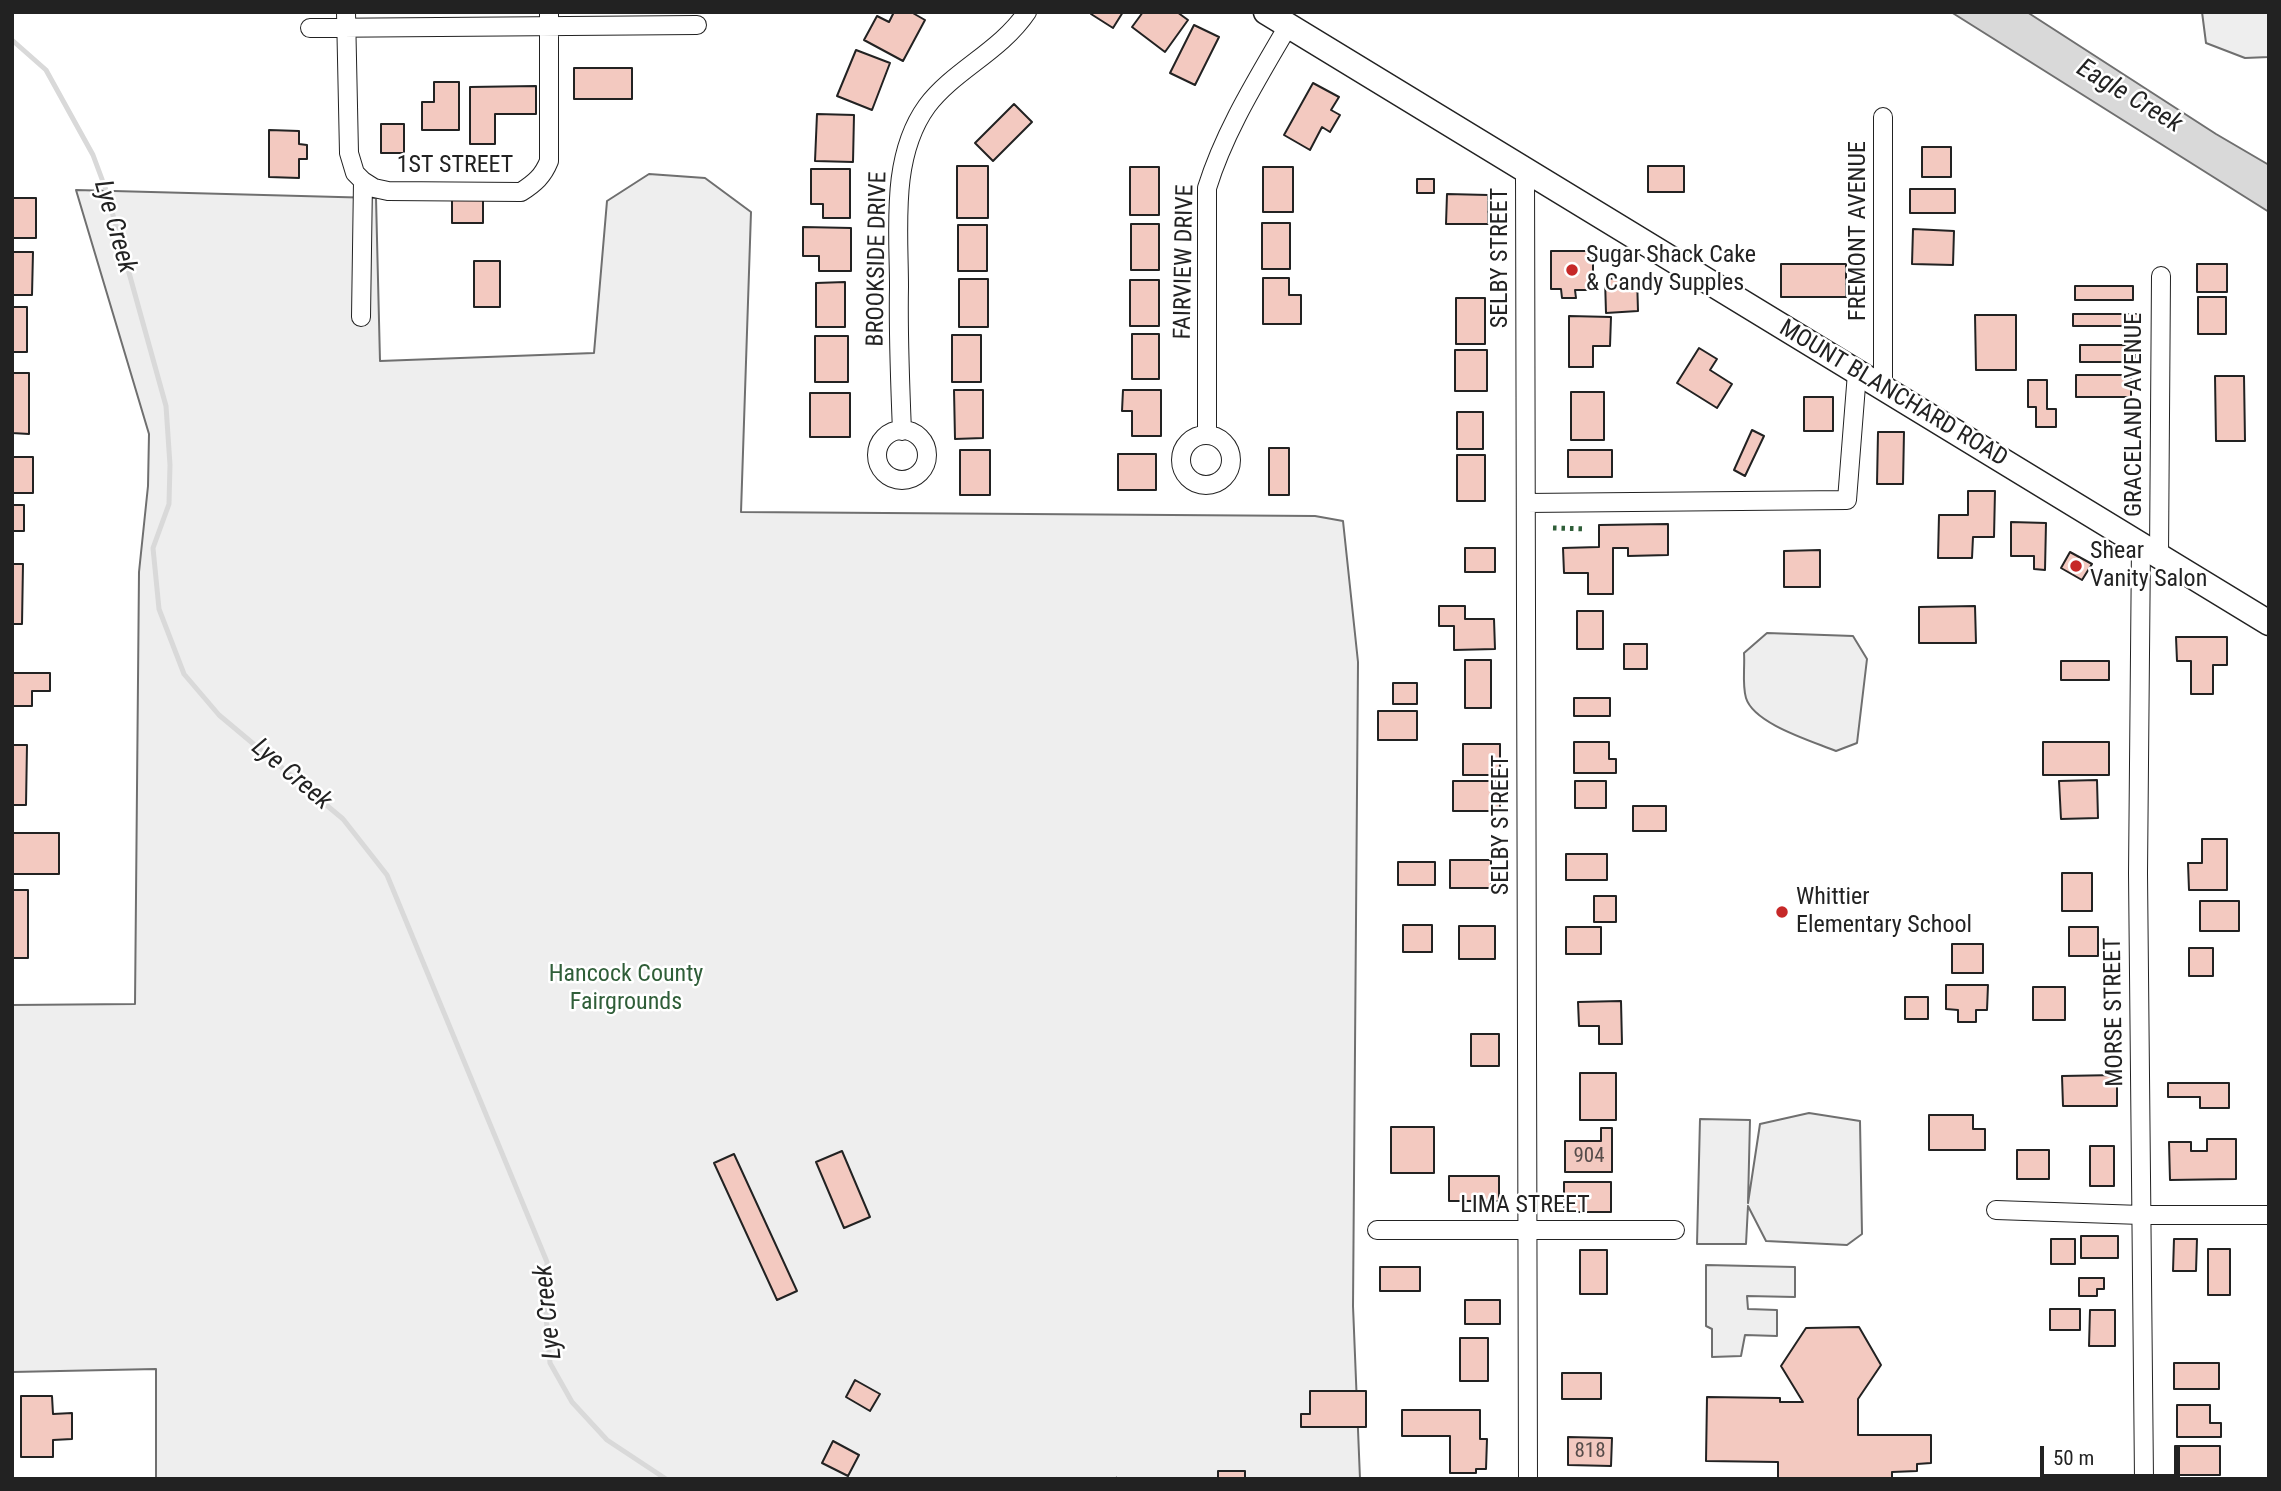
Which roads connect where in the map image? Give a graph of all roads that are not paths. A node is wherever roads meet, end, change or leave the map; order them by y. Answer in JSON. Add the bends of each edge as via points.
{"nodes":[{"id":1,"x":1027,"y":12,"type":"edge"},
{"id":2,"x":1266,"y":12,"type":"edge"},
{"id":3,"x":346,"y":20,"type":"edge"},
{"id":4,"x":549,"y":20,"type":"edge"},
{"id":5,"x":697,"y":25,"type":"dead end"},
{"id":6,"x":1289,"y":26,"type":"junction"},
{"id":7,"x":310,"y":28,"type":"dead end"},
{"id":8,"x":1883,"y":117,"type":"dead end"},
{"id":9,"x":1525,"y":171,"type":"junction"},
{"id":10,"x":363,"y":181,"type":"junction"},
{"id":11,"x":2161,"y":275,"type":"dead end"},
{"id":12,"x":361,"y":317,"type":"dead end"},
{"id":13,"x":1857,"y":373,"type":"junction"},
{"id":14,"x":1883,"y":387,"type":"junction"},
{"id":15,"x":902,"y":430,"type":"dead end"},
{"id":16,"x":1206,"y":434,"type":"dead end"},
{"id":17,"x":1526,"y":503,"type":"junction"},
{"id":18,"x":2150,"y":550,"type":"junction"},
{"id":19,"x":2269,"y":623,"type":"edge"},
{"id":20,"x":1996,"y":1210,"type":"dead end"},
{"id":21,"x":2269,"y":1214,"type":"edge"},
{"id":22,"x":2141,"y":1215,"type":"junction"},
{"id":23,"x":1377,"y":1230,"type":"dead end"},
{"id":24,"x":1675,"y":1230,"type":"dead end"},
{"id":25,"x":1527,"y":1231,"type":"junction"},
{"id":26,"x":1528,"y":1479,"type":"edge"},
{"id":27,"x":2144,"y":1479,"type":"edge"}],
"edges":[{"from":1,"to":15,"type":"street","name":"BROOKSIDE DRIVE","via":[[1001,43],[928,106],[909,142],[902,169],[898,237]]},
{"from":2,"to":6,"type":"main road","name":"MOUNT BLANCHARD ROAD"},
{"from":3,"to":4,"type":"street"},
{"from":3,"to":7,"type":"street"},
{"from":3,"to":10,"type":"street","via":[[349,153],[355,173]]},
{"from":4,"to":5,"type":"street"},
{"from":4,"to":10,"type":"street","name":"1ST STREET","via":[[549,161],[544,174],[521,192],[388,191]]},
{"from":6,"to":9,"type":"main road","name":"MOUNT BLANCHARD ROAD"},
{"from":6,"to":16,"type":"street","name":"FAIRVIEW DRIVE","via":[[1217,154],[1207,188]]},
{"from":8,"to":14,"type":"street","name":"FREMONT AVENUE"},
{"from":9,"to":13,"type":"main road","name":"MOUNT BLANCHARD ROAD"},
{"from":9,"to":17,"type":"street","name":"SELBY STREET"},
{"from":10,"to":12,"type":"street"},
{"from":11,"to":18,"type":"street","name":"GRACELAND AVENUE"},
{"from":13,"to":14,"type":"main road","name":"MOUNT BLANCHARD ROAD"},
{"from":13,"to":17,"type":"street","via":[[1847,499]]},
{"from":14,"to":18,"type":"main road","name":"MOUNT BLANCHARD ROAD"},
{"from":17,"to":25,"type":"street","name":"SELBY STREET"},
{"from":18,"to":19,"type":"main road","name":"MOUNT BLANCHARD ROAD"},
{"from":18,"to":22,"type":"street","name":"MORSE STREET","via":[[2138,873]]},
{"from":20,"to":22,"type":"street"},
{"from":21,"to":22,"type":"street"},
{"from":22,"to":27,"type":"street","name":"MORSE STREET"},
{"from":23,"to":25,"type":"street","name":"LIMA STREET"},
{"from":24,"to":25,"type":"street","name":"LIMA STREET"},
{"from":25,"to":26,"type":"street","name":"SELBY STREET"}]}
